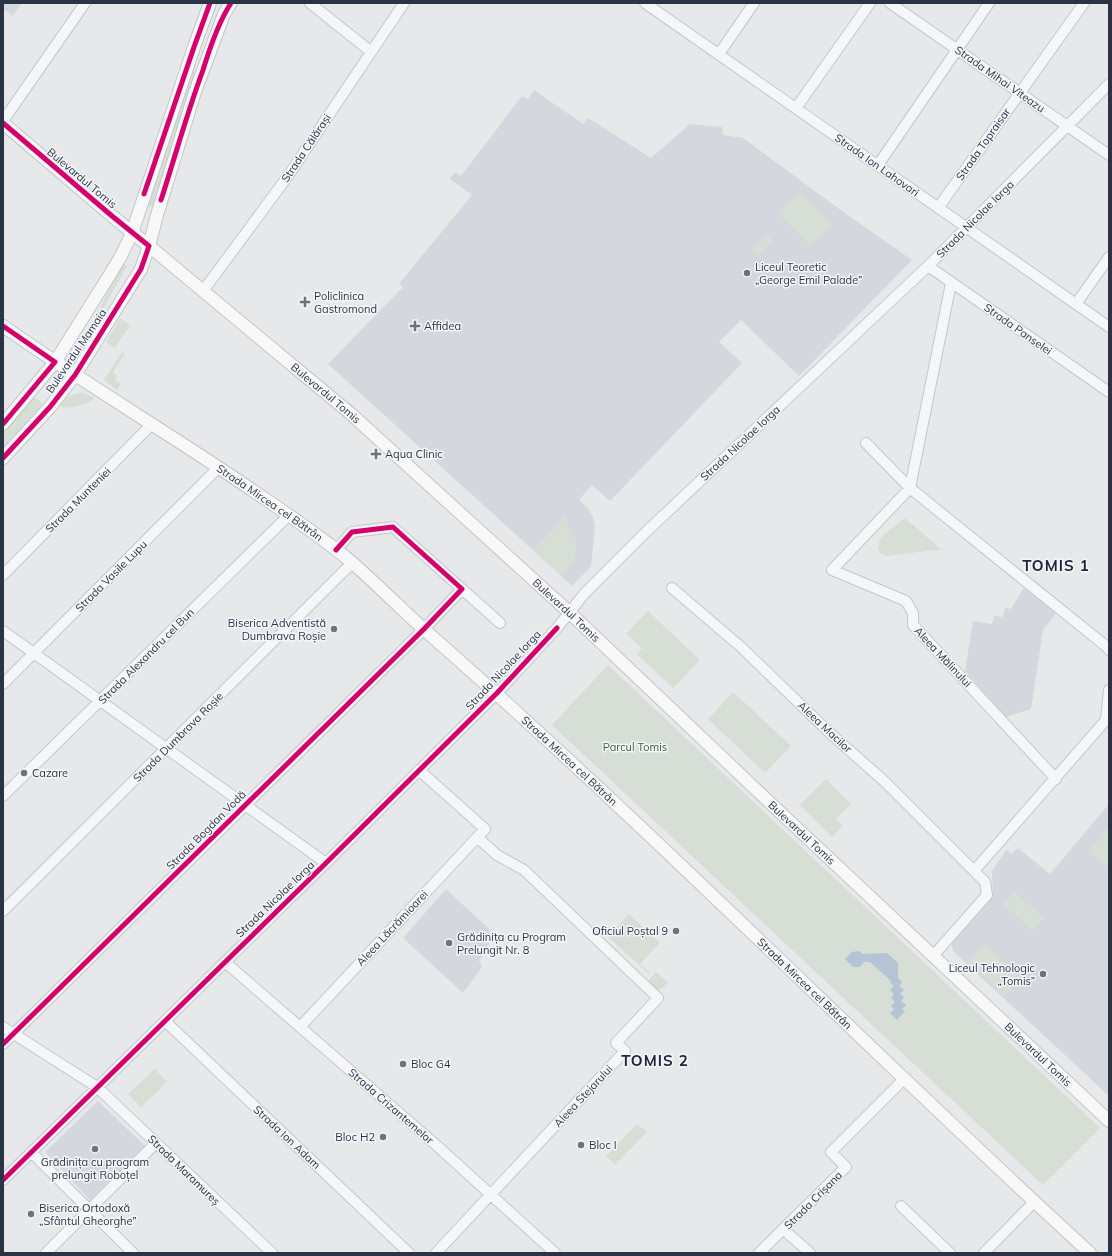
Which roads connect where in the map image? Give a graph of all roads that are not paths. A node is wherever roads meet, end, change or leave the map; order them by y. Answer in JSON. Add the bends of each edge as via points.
{"nodes":[{"id":1,"x":85,"y":3,"type":"edge"},
{"id":2,"x":209,"y":3,"type":"edge"},
{"id":3,"x":232,"y":3,"type":"edge"},
{"id":4,"x":310,"y":3,"type":"edge"},
{"id":5,"x":404,"y":3,"type":"edge"},
{"id":6,"x":645,"y":3,"type":"edge"},
{"id":7,"x":754,"y":3,"type":"edge"},
{"id":8,"x":870,"y":3,"type":"edge"},
{"id":9,"x":890,"y":3,"type":"edge"},
{"id":10,"x":989,"y":3,"type":"edge"},
{"id":11,"x":1084,"y":3,"type":"edge"},
{"id":12,"x":224,"y":14,"type":"junction"},
{"id":13,"x":957,"y":50,"type":"junction"},
{"id":14,"x":370,"y":51,"type":"junction"},
{"id":15,"x":719,"y":54,"type":"junction"},
{"id":16,"x":1109,"y":84,"type":"edge"},
{"id":17,"x":1020,"y":93,"type":"junction"},
{"id":18,"x":796,"y":108,"type":"junction"},
{"id":19,"x":3,"y":122,"type":"edge"},
{"id":20,"x":1067,"y":126,"type":"junction"},
{"id":21,"x":1109,"y":155,"type":"edge"},
{"id":22,"x":878,"y":165,"type":"junction"},
{"id":23,"x":938,"y":208,"type":"junction"},
{"id":24,"x":966,"y":227,"type":"junction"},
{"id":25,"x":132,"y":233,"type":"junction"},
{"id":26,"x":149,"y":246,"type":"junction"},
{"id":27,"x":1109,"y":257,"type":"edge"},
{"id":28,"x":928,"y":266,"type":"junction"},
{"id":29,"x":951,"y":283,"type":"junction"},
{"id":30,"x":204,"y":291,"type":"junction"},
{"id":31,"x":1076,"y":304,"type":"junction"},
{"id":32,"x":3,"y":326,"type":"edge"},
{"id":33,"x":1109,"y":327,"type":"edge"},
{"id":34,"x":55,"y":362,"type":"junction"},
{"id":35,"x":75,"y":375,"type":"junction"},
{"id":36,"x":1109,"y":392,"type":"edge"},
{"id":37,"x":3,"y":424,"type":"edge"},
{"id":38,"x":152,"y":424,"type":"junction"},
{"id":39,"x":866,"y":443,"type":"dead end"},
{"id":40,"x":3,"y":458,"type":"edge"},
{"id":41,"x":219,"y":468,"type":"junction"},
{"id":42,"x":910,"y":488,"type":"junction"},
{"id":43,"x":289,"y":515,"type":"junction"},
{"id":44,"x":336,"y":550,"type":"junction"},
{"id":45,"x":352,"y":563,"type":"junction"},
{"id":46,"x":3,"y":575,"type":"edge"},
{"id":47,"x":672,"y":588,"type":"dead end"},
{"id":48,"x":462,"y":589,"type":"junction"},
{"id":49,"x":570,"y":613,"type":"junction"},
{"id":50,"x":500,"y":623,"type":"dead end"},
{"id":51,"x":424,"y":629,"type":"junction"},
{"id":52,"x":3,"y":631,"type":"edge"},
{"id":53,"x":1109,"y":650,"type":"edge"},
{"id":54,"x":34,"y":653,"type":"junction"},
{"id":55,"x":3,"y":684,"type":"edge"},
{"id":56,"x":1109,"y":690,"type":"edge"},
{"id":57,"x":497,"y":693,"type":"junction"},
{"id":58,"x":100,"y":701,"type":"junction"},
{"id":59,"x":1107,"y":720,"type":"edge"},
{"id":60,"x":166,"y":749,"type":"junction"},
{"id":61,"x":420,"y":770,"type":"junction"},
{"id":62,"x":1056,"y":779,"type":"junction"},
{"id":63,"x":3,"y":796,"type":"edge"},
{"id":64,"x":245,"y":805,"type":"junction"},
{"id":65,"x":477,"y":837,"type":"junction"},
{"id":66,"x":326,"y":863,"type":"junction"},
{"id":67,"x":974,"y":871,"type":"junction"},
{"id":68,"x":3,"y":911,"type":"edge"},
{"id":69,"x":933,"y":956,"type":"junction"},
{"id":70,"x":225,"y":962,"type":"junction"},
{"id":71,"x":164,"y":1021,"type":"junction"},
{"id":72,"x":3,"y":1027,"type":"edge"},
{"id":73,"x":300,"y":1027,"type":"junction"},
{"id":74,"x":14,"y":1034,"type":"junction"},
{"id":75,"x":3,"y":1044,"type":"edge"},
{"id":76,"x":904,"y":1079,"type":"junction"},
{"id":77,"x":97,"y":1087,"type":"junction"},
{"id":78,"x":1109,"y":1120,"type":"edge"},
{"id":79,"x":156,"y":1143,"type":"junction"},
{"id":80,"x":31,"y":1152,"type":"junction"},
{"id":81,"x":3,"y":1180,"type":"edge"},
{"id":82,"x":490,"y":1195,"type":"junction"},
{"id":83,"x":1034,"y":1202,"type":"junction"},
{"id":84,"x":901,"y":1206,"type":"dead end"},
{"id":85,"x":89,"y":1209,"type":"junction"},
{"id":86,"x":783,"y":1229,"type":"junction"},
{"id":87,"x":46,"y":1253,"type":"edge"},
{"id":88,"x":134,"y":1253,"type":"edge"},
{"id":89,"x":272,"y":1253,"type":"edge"},
{"id":90,"x":408,"y":1253,"type":"edge"},
{"id":91,"x":436,"y":1253,"type":"edge"},
{"id":92,"x":555,"y":1253,"type":"edge"},
{"id":93,"x":759,"y":1253,"type":"edge"},
{"id":94,"x":810,"y":1253,"type":"edge"},
{"id":95,"x":950,"y":1253,"type":"edge"},
{"id":96,"x":984,"y":1253,"type":"edge"},
{"id":97,"x":1090,"y":1253,"type":"edge"}],
"edges":[{"from":1,"to":19,"type":"street"},
{"from":2,"to":12,"type":"main road"},
{"from":2,"to":25,"type":"main road","name":"Bulevardul Mamaia"},
{"from":3,"to":12,"type":"main road","name":"Bulevardul Mamaia"},
{"from":4,"to":14,"type":"street"},
{"from":5,"to":14,"type":"street","name":"Strada Călărași"},
{"from":6,"to":15,"type":"street","name":"Strada Ion Lahovari"},
{"from":7,"to":15,"type":"street"},
{"from":8,"to":18,"type":"street"},
{"from":9,"to":13,"type":"street","name":"Strada Mihai Viteazu"},
{"from":10,"to":13,"type":"street"},
{"from":11,"to":17,"type":"street","name":"Strada Topraisar"},
{"from":12,"to":26,"type":"main road","name":"Bulevardul Mamaia","via":[[195,92]]},
{"from":13,"to":17,"type":"street","name":"Strada Mihai Viteazu"},
{"from":13,"to":22,"type":"street"},
{"from":14,"to":30,"type":"street","name":"Strada Călărași","via":[[288,176]]},
{"from":15,"to":18,"type":"street","name":"Strada Ion Lahovari"},
{"from":16,"to":20,"type":"street","name":"Strada Nicolae Iorga"},
{"from":17,"to":20,"type":"street","name":"Strada Mihai Viteazu"},
{"from":17,"to":23,"type":"street","name":"Strada Topraisar"},
{"from":18,"to":22,"type":"street","name":"Strada Ion Lahovari"},
{"from":19,"to":25,"type":"main road","name":"Bulevardul Tomis"},
{"from":20,"to":21,"type":"street","name":"Strada Mihai Viteazu"},
{"from":20,"to":24,"type":"street","name":"Strada Nicolae Iorga"},
{"from":22,"to":23,"type":"street","name":"Strada Ion Lahovari"},
{"from":23,"to":24,"type":"street","name":"Strada Ion Lahovari"},
{"from":24,"to":28,"type":"street","name":"Strada Nicolae Iorga"},
{"from":24,"to":31,"type":"street","name":"Strada Ion Lahovari"},
{"from":25,"to":26,"type":"main road","name":"Bulevardul Tomis"},
{"from":25,"to":34,"type":"main road","name":"Bulevardul Mamaia","via":[[113,270]]},
{"from":26,"to":30,"type":"main road","name":"Bulevardul Tomis"},
{"from":26,"to":35,"type":"main road","name":"Bulevardul Mamaia","via":[[141,269]]},
{"from":27,"to":31,"type":"street"},
{"from":28,"to":29,"type":"street","name":"Strada Panselei"},
{"from":28,"to":49,"type":"street","name":"Strada Nicolae Iorga","via":[[640,537],[584,594]]},
{"from":29,"to":36,"type":"street","name":"Strada Panselei"},
{"from":29,"to":42,"type":"street"},
{"from":30,"to":49,"type":"main road","name":"Bulevardul Tomis","via":[[351,414]]},
{"from":31,"to":33,"type":"street","name":"Strada Ion Lahovari"},
{"from":32,"to":34,"type":"main road","name":"Strada Mircea cel Bătrân"},
{"from":34,"to":35,"type":"main road","name":"Strada Mircea cel Bătrân"},
{"from":34,"to":37,"type":"main road","name":"Bulevardul Mamaia"},
{"from":35,"to":38,"type":"main road","name":"Strada Mircea cel Bătrân"},
{"from":35,"to":40,"type":"main road","name":"Bulevardul Mamaia","via":[[50,407]]},
{"from":38,"to":41,"type":"main road","name":"Strada Mircea cel Bătrân"},
{"from":38,"to":46,"type":"street","name":"Strada Munteniei"},
{"from":39,"to":42,"type":"street"},
{"from":41,"to":43,"type":"main road","name":"Strada Mircea cel Bătrân"},
{"from":41,"to":54,"type":"street","name":"Strada Vasile Lupu"},
{"from":42,"to":53,"type":"street"},
{"from":42,"to":62,"type":"street","name":"Aleea Mălinului","via":[[832,570],[906,601],[913,613],[913,625]]},
{"from":43,"to":44,"type":"main road","name":"Strada Mircea cel Bătrân"},
{"from":43,"to":58,"type":"street","name":"Strada Alexandru cel Bun"},
{"from":44,"to":45,"type":"main road","name":"Strada Mircea cel Bătrân"},
{"from":44,"to":48,"type":"street","via":[[352,532],[393,527]]},
{"from":45,"to":51,"type":"main road","name":"Strada Mircea cel Bătrân"},
{"from":45,"to":60,"type":"street","name":"Strada Dumbrava Roșie"},
{"from":47,"to":67,"type":"street","name":"Aleea Macilor","via":[[741,647],[884,781]]},
{"from":48,"to":50,"type":"street"},
{"from":48,"to":51,"type":"street","name":"Strada Bogdan Vodă"},
{"from":49,"to":57,"type":"street","name":"Strada Nicolae Iorga"},
{"from":49,"to":69,"type":"main road","name":"Bulevardul Tomis"},
{"from":51,"to":57,"type":"main road","name":"Strada Mircea cel Bătrân"},
{"from":51,"to":64,"type":"street","name":"Strada Bogdan Vodă"},
{"from":52,"to":54,"type":"street"},
{"from":54,"to":55,"type":"street","name":"Strada Vasile Lupu"},
{"from":54,"to":58,"type":"street"},
{"from":56,"to":59,"type":"street"},
{"from":57,"to":61,"type":"street","name":"Strada Nicolae Iorga"},
{"from":57,"to":76,"type":"main road","name":"Strada Mircea cel Bătrân"},
{"from":58,"to":60,"type":"street"},
{"from":58,"to":63,"type":"street","name":"Strada Alexandru cel Bun"},
{"from":59,"to":62,"type":"street"},
{"from":60,"to":64,"type":"street"},
{"from":60,"to":68,"type":"street","name":"Strada Dumbrava Roșie"},
{"from":61,"to":65,"type":"street","name":"Aleea Lăcrămioarei","via":[[485,829]]},
{"from":61,"to":66,"type":"street","name":"Strada Nicolae Iorga"},
{"from":62,"to":67,"type":"street"},
{"from":64,"to":66,"type":"street"},
{"from":64,"to":74,"type":"street","name":"Strada Bogdan Vodă"},
{"from":65,"to":73,"type":"street","name":"Aleea Lăcrămioarei"},
{"from":65,"to":82,"type":"street","name":"Aleea Stejarului","via":[[497,855],[524,870],[658,998],[616,1043],[625,1051]]},
{"from":66,"to":70,"type":"street","name":"Strada Nicolae Iorga"},
{"from":67,"to":69,"type":"street","via":[[985,882],[987,895]]},
{"from":69,"to":78,"type":"main road","name":"Bulevardul Tomis"},
{"from":70,"to":71,"type":"street","name":"Strada Nicolae Iorga"},
{"from":70,"to":73,"type":"street","name":"Strada Crizantemelor"},
{"from":71,"to":77,"type":"street","name":"Strada Nicolae Iorga"},
{"from":71,"to":90,"type":"street","name":"Strada Ion Adam"},
{"from":72,"to":74,"type":"street","name":"Strada Maramureș"},
{"from":73,"to":82,"type":"street","name":"Strada Crizantemelor"},
{"from":74,"to":75,"type":"street","name":"Strada Bogdan Vodă"},
{"from":74,"to":77,"type":"street","name":"Strada Maramureș"},
{"from":76,"to":83,"type":"main road","name":"Strada Mircea cel Bătrân"},
{"from":76,"to":86,"type":"street","name":"Strada Crișana","via":[[831,1152],[846,1167]]},
{"from":77,"to":79,"type":"street","name":"Strada Maramureș"},
{"from":77,"to":80,"type":"street","name":"Strada Nicolae Iorga"},
{"from":79,"to":85,"type":"street"},
{"from":79,"to":89,"type":"street","name":"Strada Maramureș"},
{"from":80,"to":81,"type":"street","name":"Strada Nicolae Iorga"},
{"from":80,"to":85,"type":"street"},
{"from":82,"to":91,"type":"street"},
{"from":82,"to":92,"type":"street","name":"Strada Crizantemelor"},
{"from":83,"to":96,"type":"street"},
{"from":83,"to":97,"type":"main road","name":"Strada Mircea cel Bătrân"},
{"from":84,"to":95,"type":"street"},
{"from":85,"to":87,"type":"street"},
{"from":85,"to":88,"type":"street"},
{"from":86,"to":93,"type":"street","name":"Strada Crișana"},
{"from":86,"to":94,"type":"street"}]}
